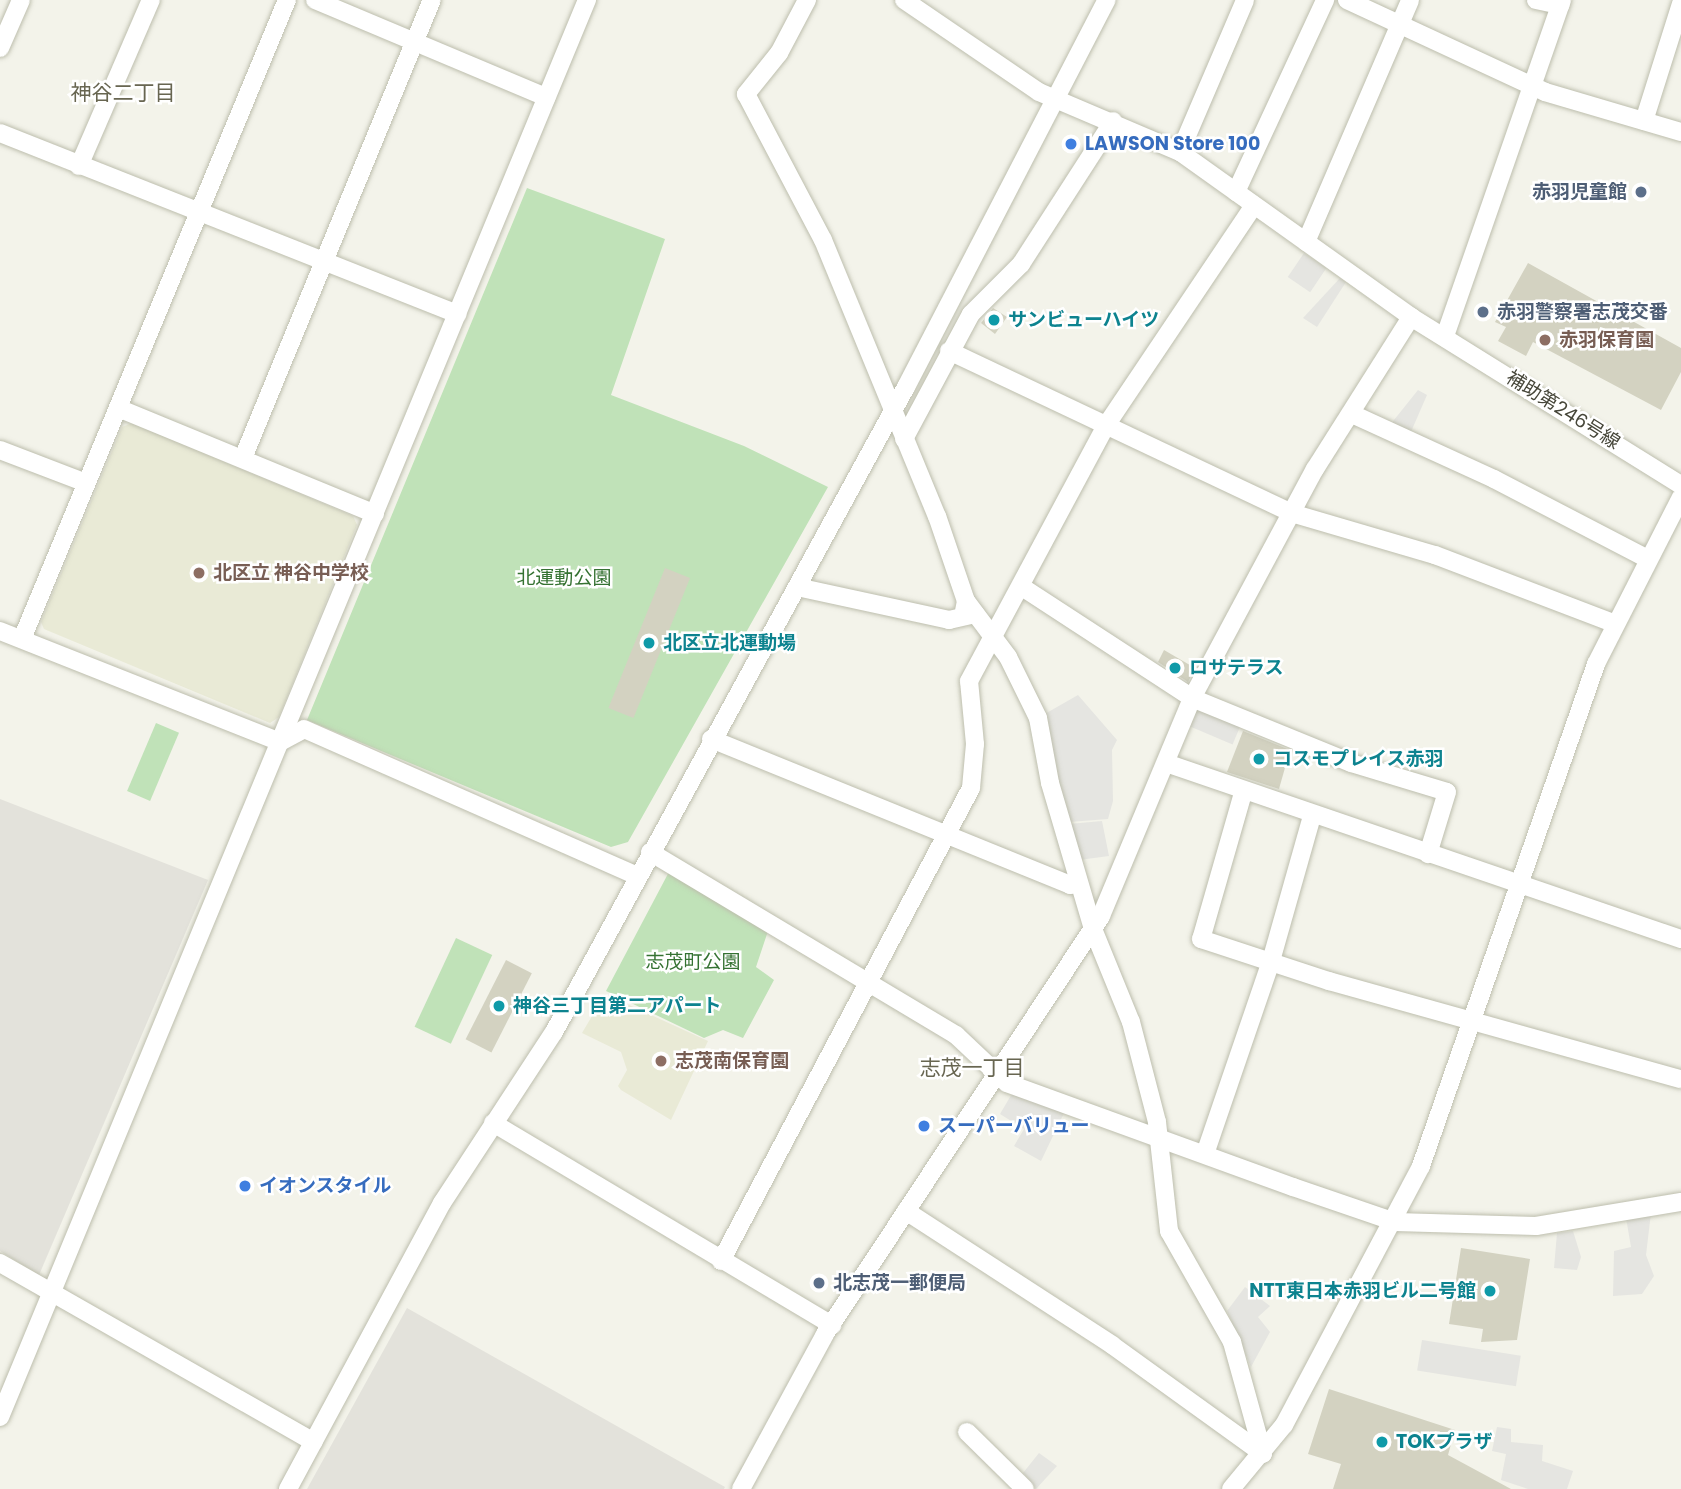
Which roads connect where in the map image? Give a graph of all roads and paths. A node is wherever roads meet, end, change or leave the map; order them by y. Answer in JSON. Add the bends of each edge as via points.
{"nodes":[{"id":1,"x":21,"y":0,"type":"edge"},
{"id":2,"x":151,"y":0,"type":"edge"},
{"id":3,"x":287,"y":0,"type":"edge"},
{"id":4,"x":315,"y":0,"type":"edge"},
{"id":5,"x":432,"y":0,"type":"edge"},
{"id":6,"x":587,"y":0,"type":"edge"},
{"id":7,"x":807,"y":0,"type":"edge"},
{"id":8,"x":904,"y":0,"type":"edge"},
{"id":9,"x":1107,"y":0,"type":"edge"},
{"id":10,"x":1245,"y":0,"type":"edge"},
{"id":11,"x":1325,"y":0,"type":"edge"},
{"id":12,"x":1347,"y":0,"type":"edge"},
{"id":13,"x":1410,"y":0,"type":"edge"},
{"id":14,"x":1536,"y":0,"type":"edge"},
{"id":15,"x":1561,"y":3,"type":"edge"},
{"id":16,"x":1681,"y":4,"type":"edge"},
{"id":17,"x":1400,"y":23,"type":"junction"},
{"id":18,"x":414,"y":43,"type":"junction"},
{"id":19,"x":0,"y":48,"type":"edge"},
{"id":20,"x":1537,"y":84,"type":"junction"},
{"id":21,"x":546,"y":97,"type":"junction"},
{"id":22,"x":1058,"y":100,"type":"junction"},
{"id":23,"x":1113,"y":121,"type":"junction"},
{"id":24,"x":1644,"y":121,"type":"junction"},
{"id":25,"x":1681,"y":132,"type":"edge"},
{"id":26,"x":0,"y":133,"type":"edge"},
{"id":27,"x":1180,"y":152,"type":"junction"},
{"id":28,"x":79,"y":166,"type":"junction"},
{"id":29,"x":1236,"y":192,"type":"junction"},
{"id":30,"x":1254,"y":205,"type":"junction"},
{"id":31,"x":199,"y":210,"type":"junction"},
{"id":32,"x":1306,"y":242,"type":"junction"},
{"id":33,"x":323,"y":260,"type":"junction"},
{"id":34,"x":457,"y":314,"type":"junction"},
{"id":35,"x":1411,"y":317,"type":"junction"},
{"id":36,"x":1445,"y":335,"type":"junction"},
{"id":37,"x":949,"y":351,"type":"junction"},
{"id":38,"x":118,"y":408,"type":"junction"},
{"id":39,"x":892,"y":413,"type":"junction"},
{"id":40,"x":1352,"y":414,"type":"junction"},
{"id":41,"x":1105,"y":427,"type":"junction"},
{"id":42,"x":904,"y":439,"type":"junction"},
{"id":43,"x":0,"y":450,"type":"edge"},
{"id":44,"x":243,"y":458,"type":"junction"},
{"id":45,"x":86,"y":483,"type":"junction"},
{"id":46,"x":1681,"y":485,"type":"edge"},
{"id":47,"x":1681,"y":497,"type":"edge"},
{"id":48,"x":1291,"y":513,"type":"junction"},
{"id":49,"x":375,"y":514,"type":"junction"},
{"id":50,"x":1648,"y":559,"type":"junction"},
{"id":51,"x":797,"y":587,"type":"junction"},
{"id":52,"x":1022,"y":587,"type":"junction"},
{"id":53,"x":968,"y":611,"type":"junction"},
{"id":54,"x":1613,"y":623,"type":"junction"},
{"id":55,"x":0,"y":631,"type":"edge"},
{"id":56,"x":22,"y":639,"type":"junction"},
{"id":57,"x":995,"y":639,"type":"junction"},
{"id":58,"x":1192,"y":698,"type":"junction"},
{"id":59,"x":711,"y":739,"type":"junction"},
{"id":60,"x":280,"y":742,"type":"junction"},
{"id":61,"x":1166,"y":763,"type":"junction"},
{"id":62,"x":1243,"y":793,"type":"junction"},
{"id":63,"x":1312,"y":816,"type":"junction"},
{"id":64,"x":947,"y":834,"type":"junction"},
{"id":65,"x":650,"y":852,"type":"junction"},
{"id":66,"x":1428,"y":854,"type":"junction"},
{"id":67,"x":636,"y":876,"type":"junction"},
{"id":68,"x":1079,"y":882,"type":"junction"},
{"id":69,"x":1516,"y":886,"type":"junction"},
{"id":70,"x":1093,"y":929,"type":"junction"},
{"id":71,"x":1681,"y":939,"type":"edge"},
{"id":72,"x":1271,"y":961,"type":"junction"},
{"id":73,"x":868,"y":982,"type":"junction"},
{"id":74,"x":1472,"y":1018,"type":"junction"},
{"id":75,"x":998,"y":1073,"type":"junction"},
{"id":76,"x":1681,"y":1079,"type":"edge"},
{"id":77,"x":493,"y":1123,"type":"junction"},
{"id":78,"x":1158,"y":1138,"type":"junction"},
{"id":79,"x":1205,"y":1154,"type":"junction"},
{"id":80,"x":1681,"y":1202,"type":"edge"},
{"id":81,"x":906,"y":1211,"type":"junction"},
{"id":82,"x":1395,"y":1222,"type":"junction"},
{"id":83,"x":721,"y":1261,"type":"junction"},
{"id":84,"x":0,"y":1263,"type":"edge"},
{"id":85,"x":50,"y":1294,"type":"junction"},
{"id":86,"x":832,"y":1325,"type":"junction"},
{"id":87,"x":0,"y":1417,"type":"edge"},
{"id":88,"x":967,"y":1432,"type":"dead end"},
{"id":89,"x":314,"y":1442,"type":"junction"},
{"id":90,"x":1262,"y":1454,"type":"junction"},
{"id":91,"x":1006,"y":1482,"type":"edge"},
{"id":92,"x":288,"y":1489,"type":"edge"},
{"id":93,"x":741,"y":1489,"type":"edge"},
{"id":94,"x":1026,"y":1489,"type":"edge"},
{"id":95,"x":1231,"y":1489,"type":"edge"}],
"edges":[{"from":1,"to":19,"type":"street"},
{"from":2,"to":28,"type":"street"},
{"from":3,"to":31,"type":"street"},
{"from":4,"to":18,"type":"street"},
{"from":5,"to":18,"type":"street"},
{"from":6,"to":21,"type":"street"},
{"from":7,"to":39,"type":"street","via":[[784,46],[746,94],[823,240]]},
{"from":8,"to":22,"type":"street","name":"補助第246号線","via":[[1024,83]]},
{"from":9,"to":22,"type":"street"},
{"from":10,"to":27,"type":"street"},
{"from":11,"to":29,"type":"street"},
{"from":12,"to":17,"type":"street"},
{"from":13,"to":17,"type":"street"},
{"from":14,"to":15,"type":"street"},
{"from":15,"to":20,"type":"street"},
{"from":16,"to":24,"type":"street"},
{"from":17,"to":20,"type":"street"},
{"from":17,"to":32,"type":"street"},
{"from":18,"to":21,"type":"street"},
{"from":18,"to":33,"type":"street"},
{"from":20,"to":24,"type":"street","via":[[1545,92]]},
{"from":20,"to":36,"type":"street"},
{"from":21,"to":34,"type":"street"},
{"from":22,"to":23,"type":"street","name":"補助第246号線"},
{"from":22,"to":39,"type":"street"},
{"from":23,"to":27,"type":"street","name":"補助第246号線"},
{"from":23,"to":37,"type":"street","via":[[1021,264],[971,314]]},
{"from":24,"to":25,"type":"street"},
{"from":26,"to":28,"type":"street"},
{"from":27,"to":29,"type":"street","name":"補助第246号線"},
{"from":28,"to":31,"type":"street"},
{"from":29,"to":30,"type":"street","name":"補助第246号線"},
{"from":30,"to":32,"type":"street","name":"補助第246号線"},
{"from":30,"to":41,"type":"street"},
{"from":31,"to":33,"type":"street"},
{"from":31,"to":38,"type":"street"},
{"from":32,"to":35,"type":"street","name":"補助第246号線"},
{"from":33,"to":34,"type":"street"},
{"from":33,"to":44,"type":"street"},
{"from":34,"to":49,"type":"street"},
{"from":35,"to":36,"type":"street","name":"補助第246号線"},
{"from":35,"to":40,"type":"street"},
{"from":36,"to":46,"type":"street","name":"補助第246号線"},
{"from":37,"to":41,"type":"street"},
{"from":37,"to":42,"type":"street"},
{"from":38,"to":44,"type":"street"},
{"from":38,"to":45,"type":"street"},
{"from":39,"to":42,"type":"street"},
{"from":39,"to":51,"type":"street"},
{"from":40,"to":48,"type":"street"},
{"from":40,"to":50,"type":"street","via":[[1494,479]]},
{"from":41,"to":48,"type":"street"},
{"from":41,"to":52,"type":"street"},
{"from":42,"to":53,"type":"street"},
{"from":43,"to":45,"type":"street"},
{"from":44,"to":49,"type":"street"},
{"from":45,"to":56,"type":"street"},
{"from":47,"to":50,"type":"street"},
{"from":48,"to":54,"type":"street","via":[[1435,555]]},
{"from":48,"to":58,"type":"street"},
{"from":49,"to":60,"type":"street"},
{"from":50,"to":54,"type":"street"},
{"from":51,"to":53,"type":"street","via":[[949,620]]},
{"from":51,"to":59,"type":"street"},
{"from":52,"to":57,"type":"street"},
{"from":52,"to":58,"type":"street"},
{"from":53,"to":57,"type":"street"},
{"from":54,"to":69,"type":"street"},
{"from":55,"to":56,"type":"street"},
{"from":56,"to":60,"type":"street"},
{"from":57,"to":64,"type":"street","via":[[969,681],[972,784]]},
{"from":57,"to":68,"type":"street","via":[[1038,718],[1050,783]]},
{"from":58,"to":61,"type":"street"},
{"from":58,"to":66,"type":"street","via":[[1351,763],[1447,793]]},
{"from":59,"to":64,"type":"street"},
{"from":59,"to":65,"type":"street"},
{"from":60,"to":67,"type":"street","via":[[304,729]]},
{"from":60,"to":85,"type":"street"},
{"from":61,"to":62,"type":"street"},
{"from":61,"to":70,"type":"street"},
{"from":62,"to":63,"type":"street"},
{"from":62,"to":72,"type":"street","via":[[1201,939]]},
{"from":63,"to":66,"type":"street"},
{"from":63,"to":72,"type":"street"},
{"from":64,"to":68,"type":"street","via":[[1070,885]]},
{"from":64,"to":73,"type":"street"},
{"from":65,"to":67,"type":"street"},
{"from":65,"to":73,"type":"street"},
{"from":66,"to":69,"type":"street"},
{"from":67,"to":77,"type":"street","via":[[554,1032]]},
{"from":68,"to":70,"type":"street"},
{"from":69,"to":71,"type":"street"},
{"from":69,"to":74,"type":"street"},
{"from":70,"to":75,"type":"street"},
{"from":70,"to":78,"type":"street","via":[[1131,1021]]},
{"from":72,"to":74,"type":"street"},
{"from":72,"to":79,"type":"street"},
{"from":73,"to":75,"type":"street","via":[[956,1035]]},
{"from":73,"to":83,"type":"street"},
{"from":74,"to":76,"type":"street"},
{"from":74,"to":82,"type":"street","via":[[1430,1144]]},
{"from":75,"to":78,"type":"street","via":[[1007,1083]]},
{"from":75,"to":81,"type":"street"},
{"from":77,"to":83,"type":"street"},
{"from":77,"to":89,"type":"street","via":[[442,1203]]},
{"from":78,"to":79,"type":"street"},
{"from":78,"to":90,"type":"street","via":[[1168,1231],[1232,1342]]},
{"from":79,"to":82,"type":"street"},
{"from":80,"to":82,"type":"street","via":[[1536,1226]]},
{"from":81,"to":86,"type":"street"},
{"from":81,"to":90,"type":"street","via":[[1112,1345]]},
{"from":82,"to":90,"type":"street","via":[[1305,1390]]},
{"from":83,"to":86,"type":"street"},
{"from":84,"to":85,"type":"street"},
{"from":85,"to":87,"type":"street"},
{"from":85,"to":89,"type":"street"},
{"from":86,"to":93,"type":"street"},
{"from":88,"to":91,"type":"street"},
{"from":89,"to":92,"type":"street"},
{"from":90,"to":95,"type":"street"},
{"from":91,"to":94,"type":"street"}]}
